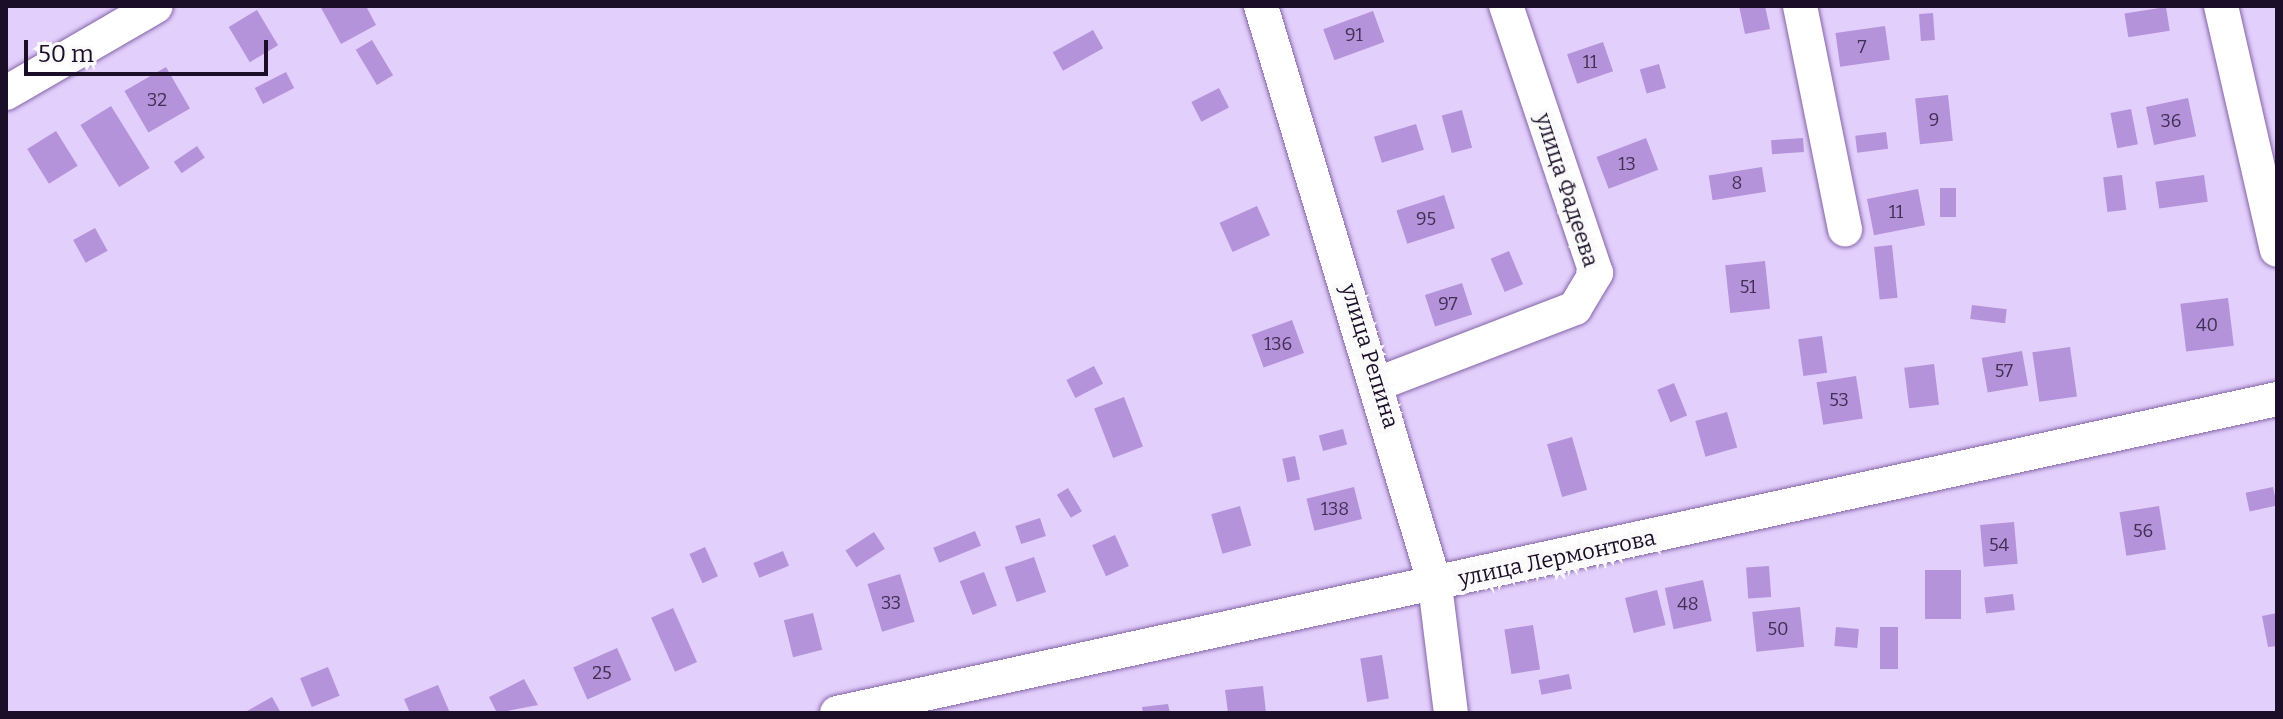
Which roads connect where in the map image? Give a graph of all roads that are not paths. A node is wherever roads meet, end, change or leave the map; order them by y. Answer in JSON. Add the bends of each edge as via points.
{"nodes":[{"id":1,"x":156,"y":6,"type":"edge"},
{"id":2,"x":1261,"y":6,"type":"edge"},
{"id":3,"x":1506,"y":6,"type":"edge"},
{"id":4,"x":1800,"y":6,"type":"edge"},
{"id":5,"x":2221,"y":6,"type":"edge"},
{"id":6,"x":6,"y":93,"type":"edge"},
{"id":7,"x":1845,"y":230,"type":"dead end"},
{"id":8,"x":2277,"y":250,"type":"edge"},
{"id":9,"x":1380,"y":383,"type":"junction"},
{"id":10,"x":2277,"y":399,"type":"edge"},
{"id":11,"x":1435,"y":585,"type":"junction"},
{"id":12,"x":837,"y":713,"type":"edge"},
{"id":13,"x":1451,"y":713,"type":"edge"}],
"edges":[{"from":1,"to":6,"type":"street"},
{"from":2,"to":9,"type":"street","name":"улица Репина"},
{"from":3,"to":9,"type":"street","name":"улица Фадеева","via":[[1596,273],[1575,308]]},
{"from":4,"to":7,"type":"street"},
{"from":5,"to":8,"type":"street"},
{"from":9,"to":11,"type":"street","name":"улица Репина"},
{"from":10,"to":11,"type":"street","name":"улица Лермонтова"},
{"from":11,"to":12,"type":"street","name":"улица Лермонтова"},
{"from":11,"to":13,"type":"street","name":"улица Репина"}]}
